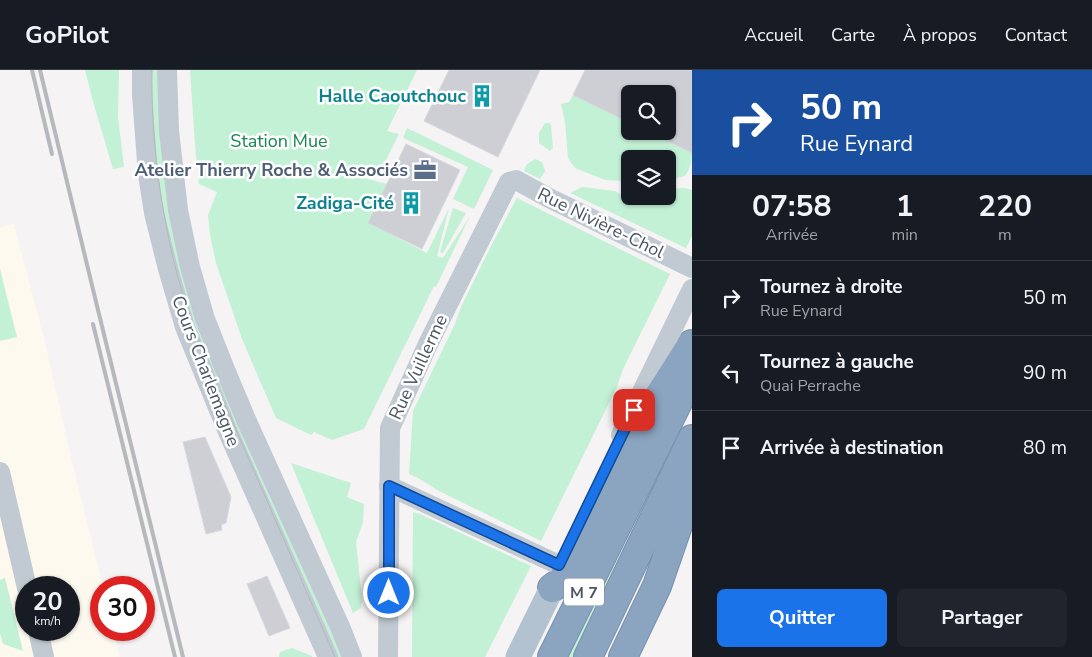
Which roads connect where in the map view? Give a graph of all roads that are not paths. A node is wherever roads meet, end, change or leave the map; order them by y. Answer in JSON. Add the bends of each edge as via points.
{"nodes":[{"id":1,"x":142,"y":70,"type":"edge"},
{"id":2,"x":167,"y":70,"type":"edge"},
{"id":3,"x":509,"y":182,"type":"joint"},
{"id":4,"x":692,"y":268,"type":"edge"},
{"id":5,"x":692,"y":288,"type":"edge"},
{"id":6,"x":692,"y":344,"type":"edge"},
{"id":7,"x":692,"y":374,"type":"edge"},
{"id":8,"x":692,"y":439,"type":"edge"},
{"id":9,"x":0,"y":472,"type":"edge"},
{"id":10,"x":692,"y":485,"type":"edge"},
{"id":11,"x":389,"y":486,"type":"junction"},
{"id":12,"x":24,"y":576,"type":"edge"},
{"id":13,"x":556,"y":577,"type":"junction"},
{"id":14,"x":40,"y":641,"type":"edge"},
{"id":15,"x":44,"y":657,"type":"edge"},
{"id":16,"x":328,"y":657,"type":"edge"},
{"id":17,"x":352,"y":657,"type":"edge"},
{"id":18,"x":388,"y":657,"type":"edge"},
{"id":19,"x":518,"y":657,"type":"edge"},
{"id":20,"x":552,"y":657,"type":"edge"},
{"id":21,"x":588,"y":657,"type":"edge"},
{"id":22,"x":623,"y":657,"type":"edge"}],
"edges":[{"from":1,"to":16,"type":"street","name":"Cours Charlemagne","via":[[148,175],[154,213],[185,327]]},
{"from":2,"to":17,"type":"street","name":"Cours Charlemagne","via":[[169,131],[178,210],[190,267],[206,319],[248,424]]},
{"from":3,"to":4,"type":"street","name":"Rue Nivière-Chol","via":[[516,180]]},
{"from":3,"to":11,"type":"street","name":"Rue Vuillerme","via":[[390,428]]},
{"from":5,"to":13,"type":"street"},
{"from":6,"to":13,"type":"highway","via":[[645,418],[562,581]]},
{"from":7,"to":20,"type":"highway","number":"M 7"},
{"from":8,"to":21,"type":"highway","number":"M 7"},
{"from":9,"to":12,"type":"street"},
{"from":10,"to":22,"type":"highway","via":[[656,586]]},
{"from":11,"to":13,"type":"street"},
{"from":11,"to":18,"type":"street","name":"Rue Vuillerme"},
{"from":13,"to":19,"type":"main road"},
{"from":14,"to":15,"type":"street"}]}
